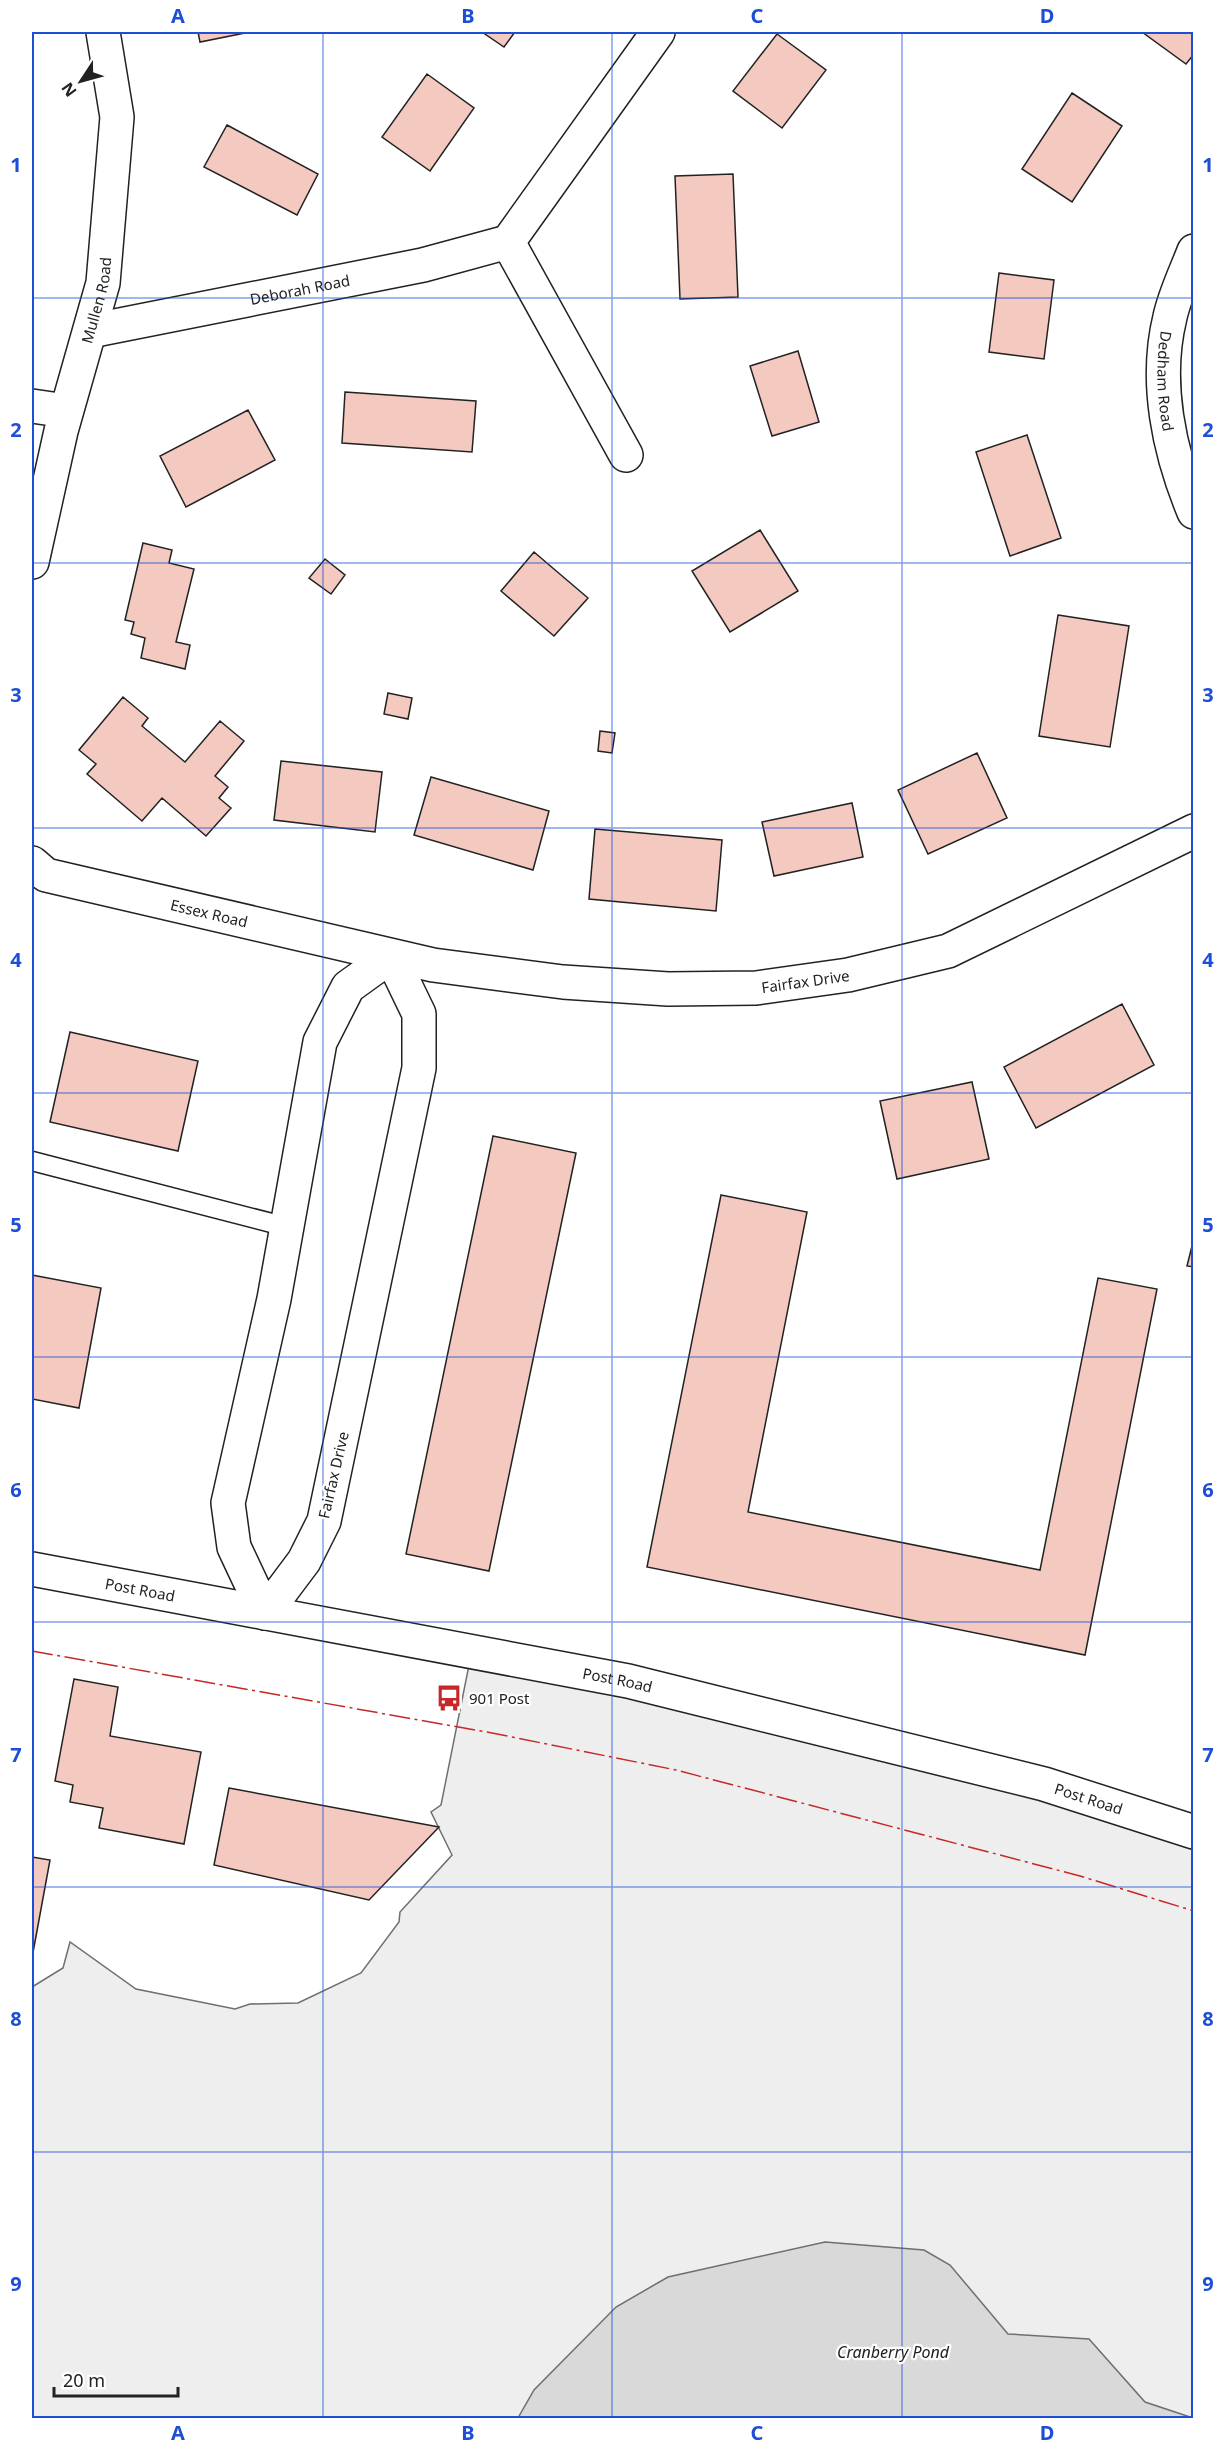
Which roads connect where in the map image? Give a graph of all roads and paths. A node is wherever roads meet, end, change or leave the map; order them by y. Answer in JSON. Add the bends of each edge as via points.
{"nodes":[{"id":1,"x":103,"y":32,"type":"edge"},
{"id":2,"x":657,"y":32,"type":"edge"},
{"id":3,"x":508,"y":242,"type":"junction"},
{"id":4,"x":1194,"y":251,"type":"edge"},
{"id":5,"x":90,"y":331,"type":"junction"},
{"id":6,"x":32,"y":406,"type":"edge"},
{"id":7,"x":66,"y":411,"type":"junction"},
{"id":8,"x":626,"y":455,"type":"dead end"},
{"id":9,"x":1194,"y":512,"type":"edge"},
{"id":10,"x":32,"y":562,"type":"edge"},
{"id":11,"x":1194,"y":831,"type":"edge"},
{"id":12,"x":32,"y":863,"type":"edge"},
{"id":13,"x":391,"y":956,"type":"junction"},
{"id":14,"x":32,"y":1161,"type":"edge"},
{"id":15,"x":287,"y":1227,"type":"junction"},
{"id":16,"x":32,"y":1569,"type":"edge"},
{"id":17,"x":265,"y":1613,"type":"junction"},
{"id":18,"x":1194,"y":1832,"type":"edge"}],
"edges":[{"from":1,"to":5,"type":"street","name":"Mullen Road","via":[[117,117],[103,283]]},
{"from":2,"to":3,"type":"street"},
{"from":3,"to":5,"type":"street","name":"Deborah Road","via":[[423,265]]},
{"from":3,"to":8,"type":"street"},
{"from":4,"to":9,"type":"street","name":"Dedham Road","via":[[1170,317],[1163,380],[1170,439]]},
{"from":5,"to":7,"type":"street","name":"Mullen Road"},
{"from":6,"to":7,"type":"street"},
{"from":7,"to":10,"type":"street","name":"Mullen Road"},
{"from":11,"to":13,"type":"street","name":"Fairfax Drive","via":[[948,951],[848,975],[756,988],[668,989],[540,979]]},
{"from":12,"to":13,"type":"street","name":"Essex Road","via":[[46,875]]},
{"from":13,"to":15,"type":"street","via":[[348,987],[320,1042]]},
{"from":13,"to":17,"type":"street","name":"Fairfax Drive","via":[[419,1014],[418,1068],[324,1521],[304,1561]]},
{"from":14,"to":15,"type":"lane"},
{"from":15,"to":17,"type":"street","via":[[228,1503],[234,1547]]},
{"from":16,"to":17,"type":"street","name":"Post Road"},
{"from":17,"to":18,"type":"street","name":"Post Road","via":[[628,1682],[1044,1784]]}]}
